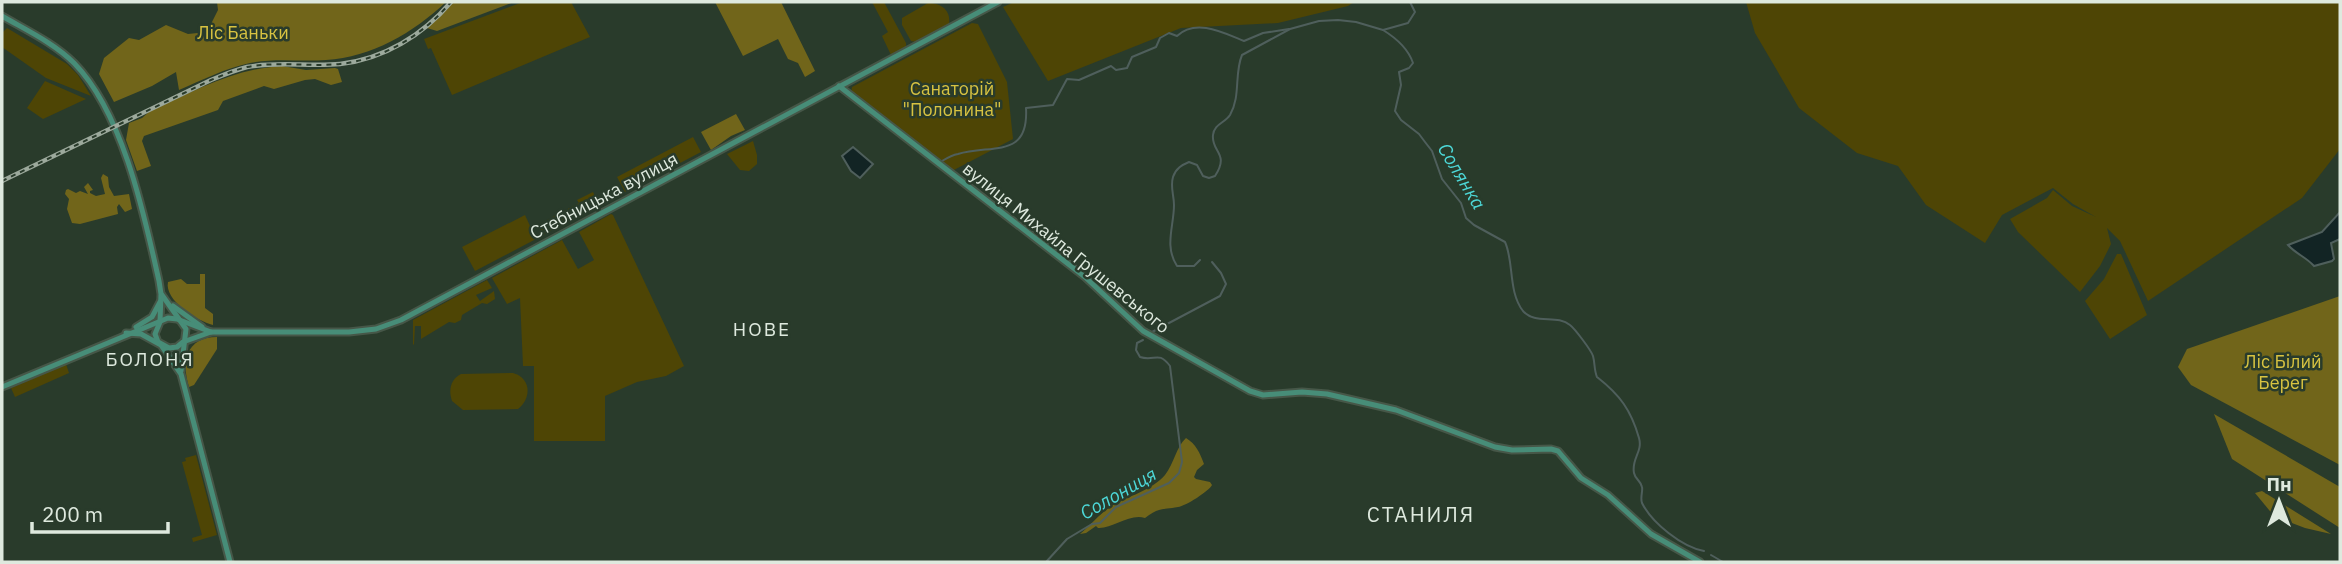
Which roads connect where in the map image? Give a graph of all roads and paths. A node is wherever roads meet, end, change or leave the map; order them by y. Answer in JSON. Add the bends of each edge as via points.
{"nodes":[{"id":1,"x":998,"y":2,"type":"edge"},
{"id":2,"x":2,"y":16,"type":"edge"},
{"id":3,"x":841,"y":88,"type":"junction"},
{"id":4,"x":162,"y":297,"type":"junction"},
{"id":5,"x":181,"y":321,"type":"junction"},
{"id":6,"x":160,"y":322,"type":"junction"},
{"id":7,"x":211,"y":332,"type":"junction"},
{"id":8,"x":126,"y":334,"type":"junction"},
{"id":9,"x":183,"y":342,"type":"junction"},
{"id":10,"x":161,"y":345,"type":"junction"},
{"id":11,"x":181,"y":374,"type":"junction"},
{"id":12,"x":2,"y":387,"type":"edge"},
{"id":13,"x":230,"y":562,"type":"edge"},
{"id":14,"x":1700,"y":562,"type":"edge"}],
"edges":[{"from":1,"to":3,"type":"street","name":"Стебницька вулиця"},
{"from":2,"to":4,"type":"street","via":[[53,46],[91,84],[127,161]]},
{"from":3,"to":7,"type":"street","name":"Стебницька вулиця","via":[[401,320],[349,332]]},
{"from":3,"to":14,"type":"street","name":"вулиця Михайла Грушевського","via":[[1085,277],[1161,343],[1262,395],[1327,394],[1396,410],[1495,447],[1558,451],[1581,478],[1608,495],[1651,534]]},
{"from":4,"to":5,"type":"street"},
{"from":4,"to":6,"type":"street"},
{"from":4,"to":7,"type":"street"},
{"from":4,"to":8,"type":"street","via":[[147,321]]},
{"from":5,"to":6,"type":"street"},
{"from":5,"to":7,"type":"street"},
{"from":5,"to":9,"type":"street","via":[[186,329]]},
{"from":6,"to":8,"type":"street"},
{"from":6,"to":10,"type":"street","via":[[155,334]]},
{"from":7,"to":9,"type":"street"},
{"from":8,"to":10,"type":"street","via":[[141,334]]},
{"from":8,"to":12,"type":"street"},
{"from":9,"to":10,"type":"street","via":[[173,348]]},
{"from":9,"to":11,"type":"street"},
{"from":10,"to":11,"type":"street"},
{"from":11,"to":13,"type":"street"}]}
